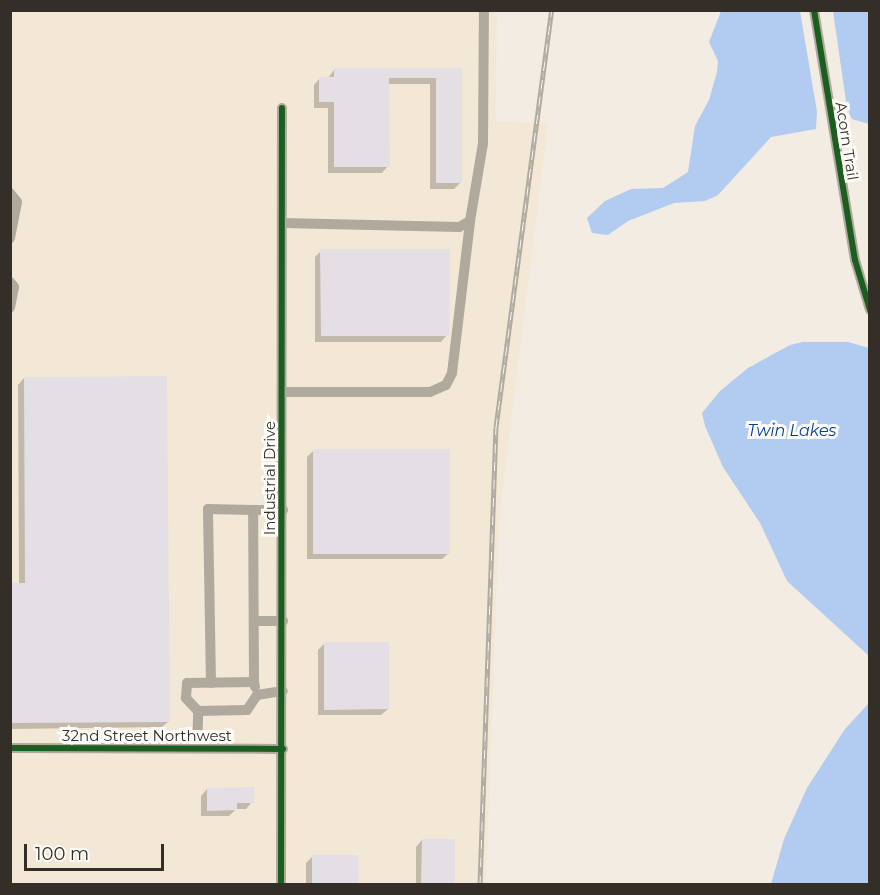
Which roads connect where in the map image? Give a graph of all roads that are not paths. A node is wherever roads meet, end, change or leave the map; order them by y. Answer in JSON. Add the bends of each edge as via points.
{"nodes":[{"id":1,"x":484,"y":10,"type":"edge"},
{"id":2,"x":814,"y":10,"type":"edge"},
{"id":3,"x":282,"y":108,"type":"dead end"},
{"id":4,"x":10,"y":193,"type":"edge"},
{"id":5,"x":470,"y":221,"type":"junction"},
{"id":6,"x":282,"y":223,"type":"junction"},
{"id":7,"x":10,"y":238,"type":"edge"},
{"id":8,"x":10,"y":282,"type":"edge"},
{"id":9,"x":10,"y":308,"type":"edge"},
{"id":10,"x":870,"y":310,"type":"edge"},
{"id":11,"x":282,"y":392,"type":"junction"},
{"id":12,"x":253,"y":510,"type":"junction"},
{"id":13,"x":282,"y":510,"type":"junction"},
{"id":14,"x":254,"y":621,"type":"junction"},
{"id":15,"x":283,"y":621,"type":"junction"},
{"id":16,"x":254,"y":682,"type":"junction"},
{"id":17,"x":210,"y":683,"type":"junction"},
{"id":18,"x":283,"y":691,"type":"junction"},
{"id":19,"x":257,"y":695,"type":"junction"},
{"id":20,"x":198,"y":711,"type":"junction"},
{"id":21,"x":10,"y":748,"type":"edge"},
{"id":22,"x":197,"y":748,"type":"junction"},
{"id":23,"x":283,"y":749,"type":"junction"},
{"id":24,"x":281,"y":885,"type":"edge"}],
"edges":[{"from":1,"to":5,"type":"street","via":[[483,143]]},
{"from":2,"to":10,"type":"street","name":"Acorn Trail","via":[[855,260]]},
{"from":3,"to":6,"type":"street","name":"Industrial Drive"},
{"from":4,"to":7,"type":"street","via":[[17,202]]},
{"from":5,"to":6,"type":"street","via":[[459,227]]},
{"from":5,"to":11,"type":"street","via":[[452,373],[446,385],[430,393]]},
{"from":6,"to":11,"type":"street","name":"Industrial Drive"},
{"from":8,"to":9,"type":"street","via":[[14,287]]},
{"from":11,"to":13,"type":"street","name":"Industrial Drive"},
{"from":12,"to":13,"type":"street"},
{"from":12,"to":14,"type":"street"},
{"from":12,"to":17,"type":"street","via":[[208,509]]},
{"from":13,"to":15,"type":"street","name":"Industrial Drive"},
{"from":14,"to":15,"type":"street"},
{"from":14,"to":16,"type":"street"},
{"from":15,"to":18,"type":"street","name":"Industrial Drive"},
{"from":16,"to":17,"type":"street"},
{"from":16,"to":19,"type":"street"},
{"from":17,"to":20,"type":"street","via":[[187,683],[186,698]]},
{"from":18,"to":19,"type":"street"},
{"from":18,"to":23,"type":"street","name":"Industrial Drive"},
{"from":19,"to":20,"type":"street","via":[[247,710]]},
{"from":20,"to":22,"type":"street"},
{"from":21,"to":22,"type":"street","name":"32nd Street Northwest"},
{"from":22,"to":23,"type":"street","name":"32nd Street Northwest"},
{"from":23,"to":24,"type":"street","name":"Industrial Drive"}]}
